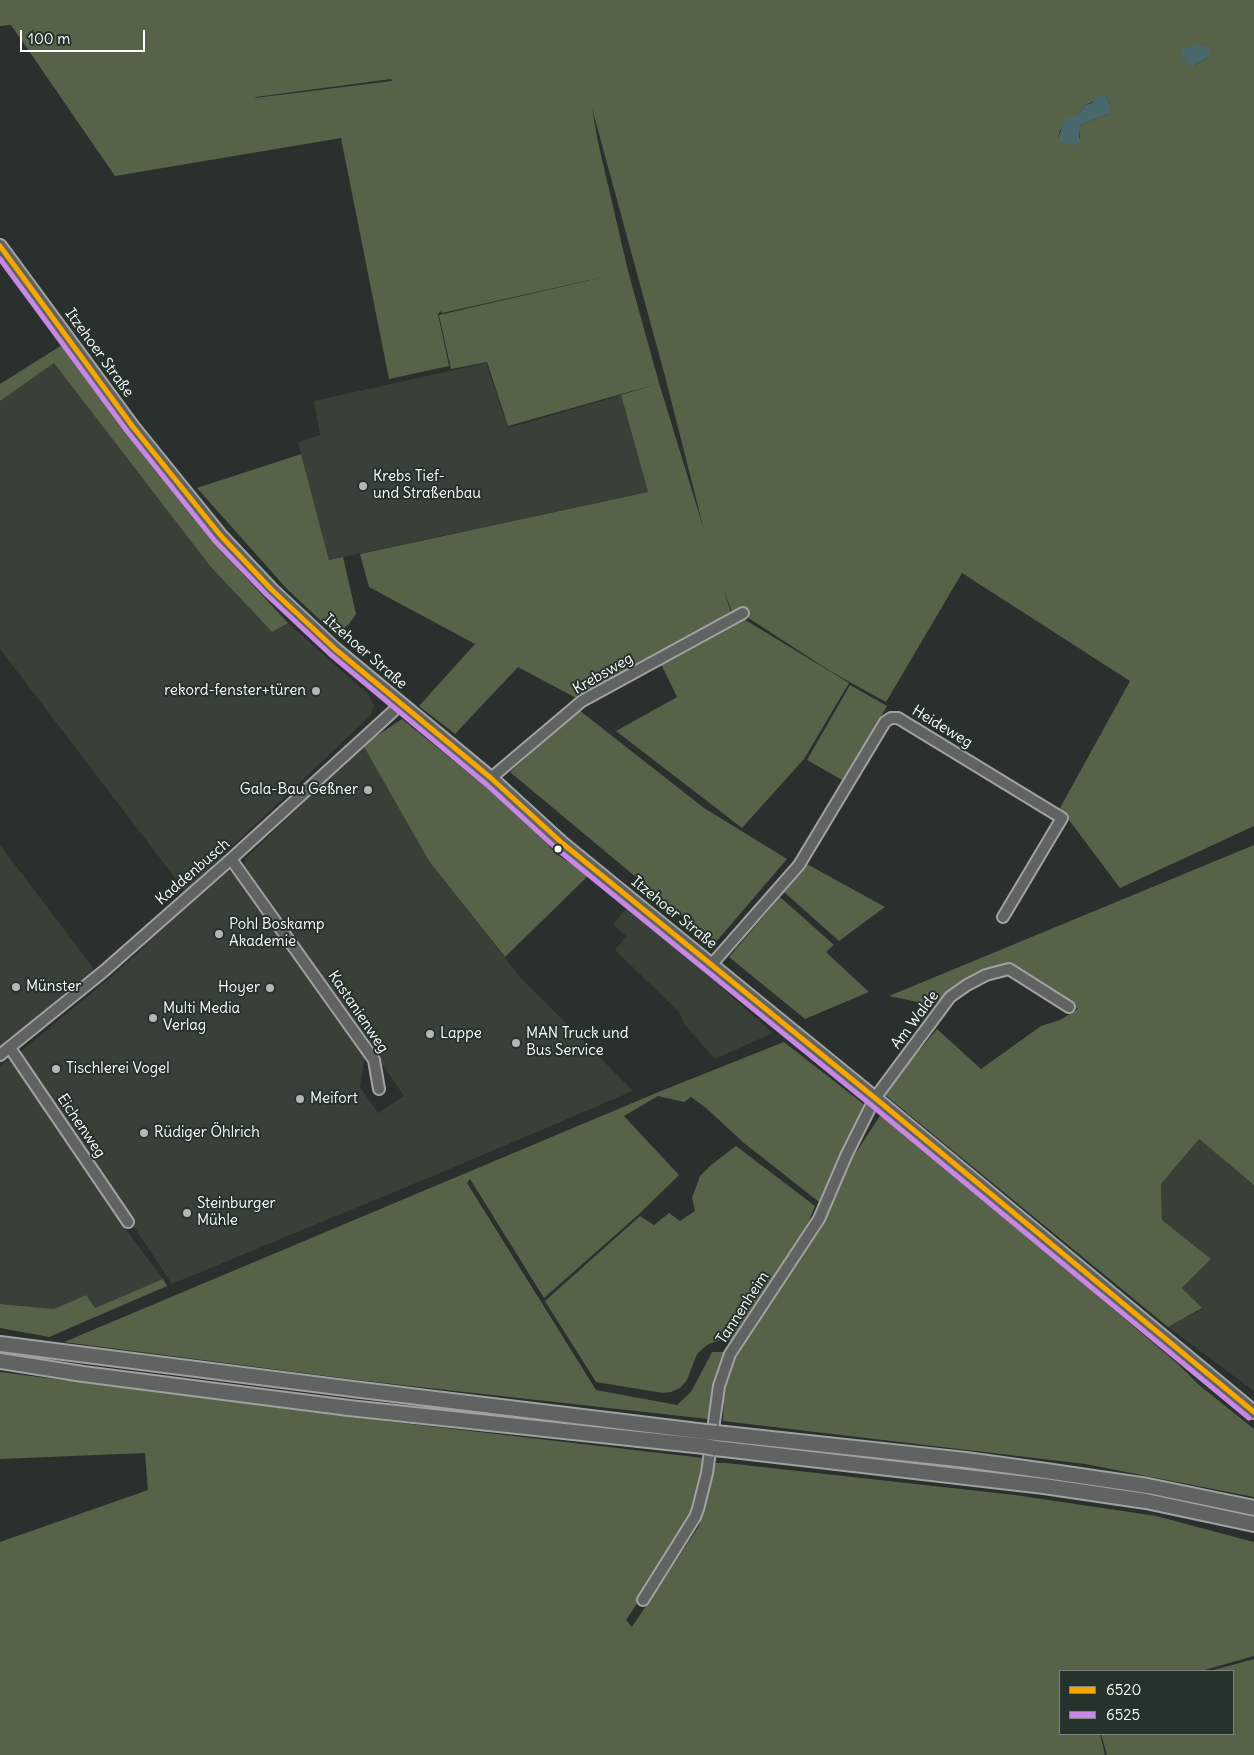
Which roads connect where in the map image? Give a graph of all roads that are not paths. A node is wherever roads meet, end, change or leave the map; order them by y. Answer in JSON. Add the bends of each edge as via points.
{"nodes":[{"id":1,"x":0,"y":246,"type":"edge"},
{"id":2,"x":743,"y":613,"type":"dead end"},
{"id":3,"x":400,"y":704,"type":"junction"},
{"id":4,"x":491,"y":778,"type":"junction"},
{"id":5,"x":231,"y":859,"type":"junction"},
{"id":6,"x":1003,"y":917,"type":"dead end"},
{"id":7,"x":712,"y":964,"type":"junction"},
{"id":8,"x":1069,"y":1007,"type":"dead end"},
{"id":9,"x":10,"y":1048,"type":"junction"},
{"id":10,"x":0,"y":1055,"type":"edge"},
{"id":11,"x":379,"y":1089,"type":"dead end"},
{"id":12,"x":875,"y":1098,"type":"junction"},
{"id":13,"x":128,"y":1222,"type":"dead end"},
{"id":14,"x":7,"y":1345,"type":"edge"},
{"id":15,"x":0,"y":1361,"type":"edge"},
{"id":16,"x":1254,"y":1412,"type":"edge"},
{"id":17,"x":1254,"y":1508,"type":"edge"},
{"id":18,"x":1254,"y":1524,"type":"edge"},
{"id":19,"x":643,"y":1600,"type":"dead end"}],
"edges":[{"from":1,"to":3,"type":"main road","name":"Itzehoer Straße","via":[[134,427],[221,536],[272,590]]},
{"from":2,"to":4,"type":"street","name":"Krebsweg","via":[[582,701]]},
{"from":3,"to":4,"type":"main road","name":"Itzehoer Straße"},
{"from":3,"to":5,"type":"street","name":"Kaddenbusch"},
{"from":4,"to":7,"type":"main road","name":"Itzehoer Straße","via":[[562,844]]},
{"from":5,"to":9,"type":"street","name":"Kaddenbusch","via":[[104,971]]},
{"from":5,"to":11,"type":"street","name":"Kastanienweg","via":[[374,1060]]},
{"from":6,"to":7,"type":"street","name":"Heideweg","via":[[1062,818],[898,718],[891,718],[884,722],[799,865]]},
{"from":7,"to":12,"type":"main road","name":"Itzehoer Straße"},
{"from":8,"to":12,"type":"street","name":"Am Walde","via":[[1009,969],[966,984],[950,997]]},
{"from":9,"to":10,"type":"street","name":"Kaddenbusch"},
{"from":9,"to":13,"type":"street","name":"Eichenweg"},
{"from":12,"to":16,"type":"main road","name":"Itzehoer Straße"},
{"from":12,"to":19,"type":"street","name":"Tannenheim","via":[[819,1219],[730,1354],[719,1386],[707,1473],[698,1509]]},
{"from":14,"to":17,"type":"highway","via":[[711,1432],[966,1460],[1148,1486]]},
{"from":15,"to":18,"type":"highway","via":[[349,1408],[1044,1486],[1146,1501]]}]}
